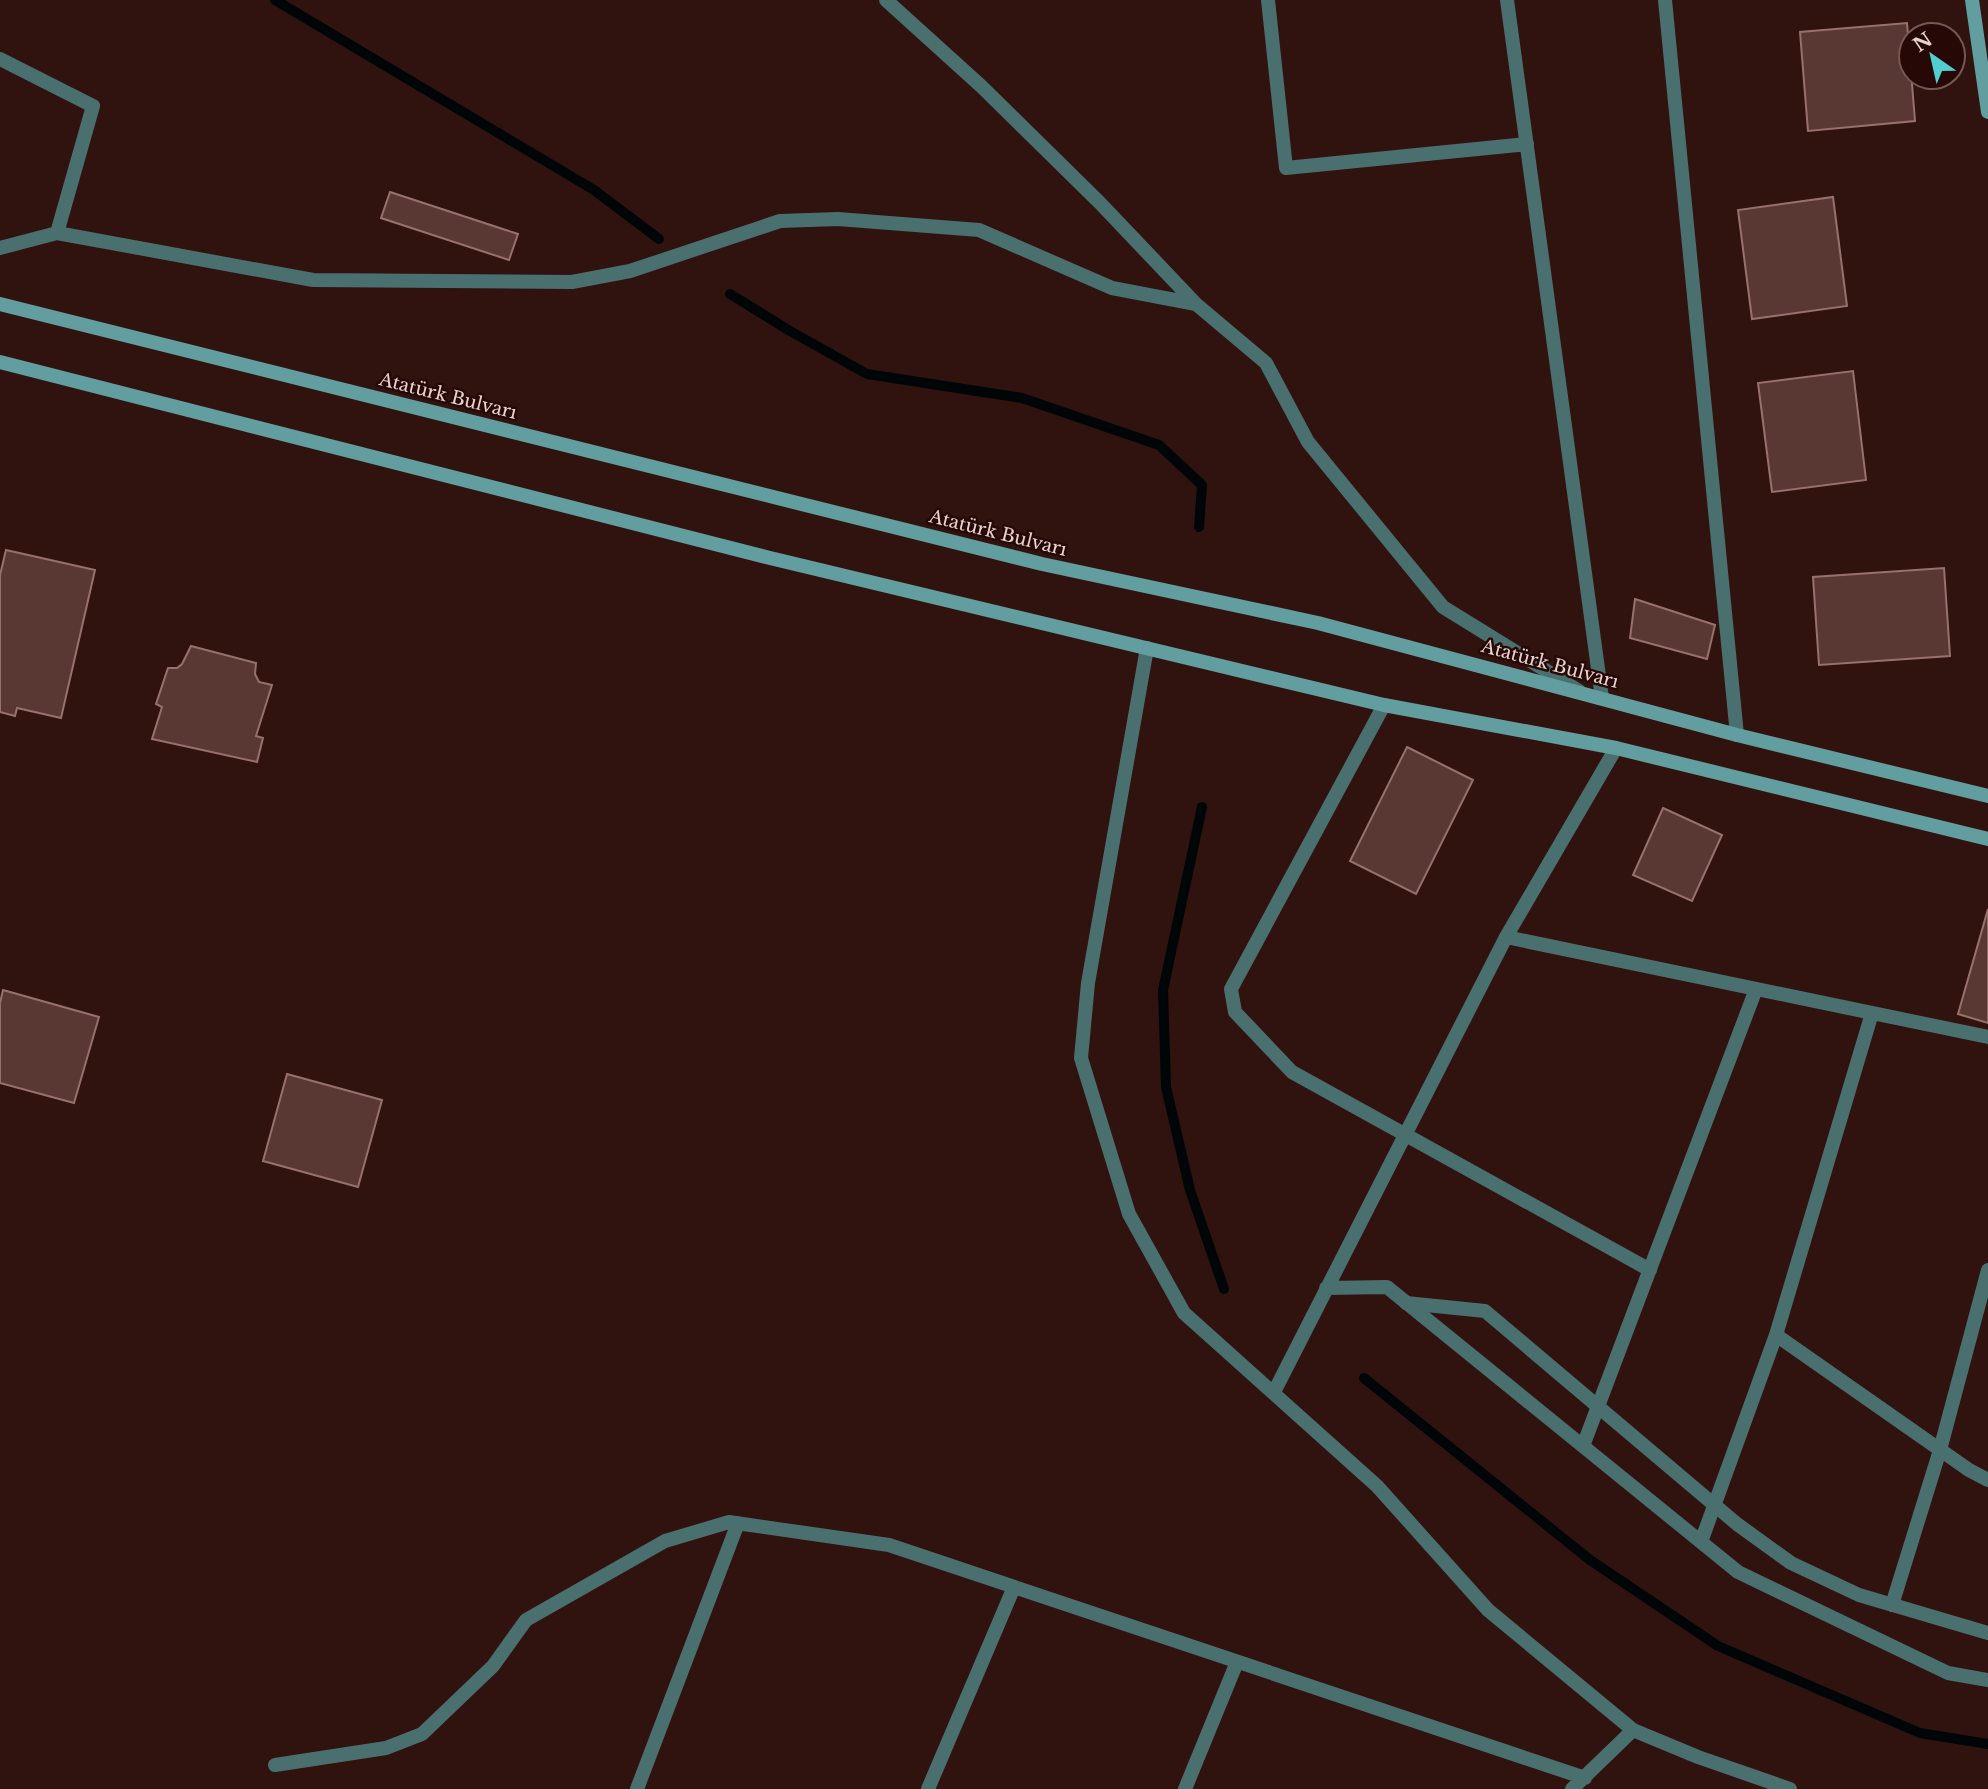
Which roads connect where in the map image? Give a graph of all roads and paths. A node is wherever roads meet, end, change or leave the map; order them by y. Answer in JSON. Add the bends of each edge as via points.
{"nodes":[{"id":1,"x":886,"y":0,"type":"edge"},
{"id":2,"x":1268,"y":0,"type":"edge"},
{"id":3,"x":1507,"y":0,"type":"edge"},
{"id":4,"x":1665,"y":0,"type":"edge"},
{"id":5,"x":1972,"y":0,"type":"edge"},
{"id":6,"x":0,"y":59,"type":"edge"},
{"id":7,"x":1988,"y":112,"type":"edge"},
{"id":8,"x":1527,"y":144,"type":"junction"},
{"id":9,"x":57,"y":233,"type":"junction"},
{"id":10,"x":0,"y":248,"type":"edge"},
{"id":11,"x":0,"y":304,"type":"edge"},
{"id":12,"x":1196,"y":304,"type":"junction"},
{"id":13,"x":0,"y":362,"type":"edge"},
{"id":14,"x":1147,"y":648,"type":"junction"},
{"id":15,"x":1583,"y":694,"type":"junction"},
{"id":16,"x":1602,"y":698,"type":"junction"},
{"id":17,"x":1384,"y":705,"type":"junction"},
{"id":18,"x":1737,"y":735,"type":"junction"},
{"id":19,"x":1616,"y":748,"type":"junction"},
{"id":20,"x":1988,"y":796,"type":"edge"},
{"id":21,"x":1988,"y":839,"type":"edge"},
{"id":22,"x":1506,"y":937,"type":"junction"},
{"id":23,"x":1756,"y":989,"type":"junction"},
{"id":24,"x":1872,"y":1013,"type":"junction"},
{"id":25,"x":1988,"y":1037,"type":"edge"},
{"id":26,"x":1404,"y":1133,"type":"junction"},
{"id":27,"x":1988,"y":1269,"type":"edge"},
{"id":28,"x":1650,"y":1270,"type":"junction"},
{"id":29,"x":1326,"y":1288,"type":"junction"},
{"id":30,"x":1406,"y":1303,"type":"junction"},
{"id":31,"x":1776,"y":1335,"type":"junction"},
{"id":32,"x":1274,"y":1392,"type":"junction"},
{"id":33,"x":1598,"y":1407,"type":"junction"},
{"id":34,"x":1583,"y":1446,"type":"junction"},
{"id":35,"x":1940,"y":1450,"type":"junction"},
{"id":36,"x":1988,"y":1480,"type":"edge"},
{"id":37,"x":1715,"y":1505,"type":"junction"},
{"id":38,"x":738,"y":1523,"type":"junction"},
{"id":39,"x":1701,"y":1542,"type":"junction"},
{"id":40,"x":1014,"y":1587,"type":"junction"},
{"id":41,"x":1892,"y":1605,"type":"junction"},
{"id":42,"x":1988,"y":1633,"type":"edge"},
{"id":43,"x":1237,"y":1662,"type":"junction"},
{"id":44,"x":1988,"y":1680,"type":"edge"},
{"id":45,"x":1633,"y":1730,"type":"junction"},
{"id":46,"x":275,"y":1765,"type":"dead end"},
{"id":47,"x":1585,"y":1778,"type":"junction"},
{"id":48,"x":637,"y":1789,"type":"edge"},
{"id":49,"x":928,"y":1789,"type":"edge"},
{"id":50,"x":1185,"y":1789,"type":"edge"},
{"id":51,"x":1572,"y":1789,"type":"edge"},
{"id":52,"x":1790,"y":1789,"type":"edge"}],
"edges":[{"from":1,"to":12,"type":"street","via":[[981,86]]},
{"from":2,"to":8,"type":"street","via":[[1286,168]]},
{"from":3,"to":8,"type":"street"},
{"from":4,"to":18,"type":"street"},
{"from":5,"to":7,"type":"main road"},
{"from":6,"to":9,"type":"street","via":[[93,106]]},
{"from":8,"to":16,"type":"street"},
{"from":9,"to":10,"type":"street"},
{"from":9,"to":12,"type":"street","via":[[313,280],[572,282],[630,271],[780,220],[838,219],[979,230],[1112,288]]},
{"from":11,"to":15,"type":"main road","name":"Atatürk Bulvarı","via":[[1042,564],[1318,623]]},
{"from":12,"to":15,"type":"street","via":[[1266,363],[1308,442],[1443,607]]},
{"from":13,"to":14,"type":"main road","via":[[756,555]]},
{"from":14,"to":17,"type":"main road"},
{"from":14,"to":32,"type":"street","via":[[1088,983],[1081,1058],[1129,1214],[1184,1314]]},
{"from":15,"to":16,"type":"main road","name":"Atatürk Bulvarı"},
{"from":16,"to":18,"type":"main road","name":"Atatürk Bulvarı"},
{"from":17,"to":19,"type":"main road"},
{"from":17,"to":26,"type":"street","via":[[1231,989],[1235,1013],[1292,1072]]},
{"from":18,"to":20,"type":"main road","name":"Atatürk Bulvarı"},
{"from":19,"to":21,"type":"main road"},
{"from":19,"to":22,"type":"street"},
{"from":22,"to":23,"type":"street"},
{"from":22,"to":26,"type":"street"},
{"from":23,"to":24,"type":"street"},
{"from":23,"to":28,"type":"street"},
{"from":24,"to":25,"type":"street"},
{"from":24,"to":31,"type":"street"},
{"from":26,"to":28,"type":"street"},
{"from":26,"to":29,"type":"street"},
{"from":27,"to":35,"type":"street"},
{"from":28,"to":33,"type":"street"},
{"from":29,"to":30,"type":"street","via":[[1387,1287]]},
{"from":29,"to":32,"type":"street"},
{"from":30,"to":33,"type":"street","via":[[1485,1311]]},
{"from":30,"to":34,"type":"street"},
{"from":31,"to":35,"type":"street"},
{"from":31,"to":37,"type":"street"},
{"from":32,"to":45,"type":"street","via":[[1377,1486],[1488,1610]]},
{"from":33,"to":34,"type":"street"},
{"from":33,"to":37,"type":"street"},
{"from":34,"to":39,"type":"street"},
{"from":35,"to":36,"type":"street"},
{"from":35,"to":41,"type":"street"},
{"from":37,"to":39,"type":"street"},
{"from":37,"to":41,"type":"street","via":[[1791,1563]]},
{"from":38,"to":40,"type":"street","via":[[889,1545]]},
{"from":38,"to":46,"type":"street","via":[[665,1541],[526,1620],[493,1666],[422,1734],[386,1748]]},
{"from":38,"to":48,"type":"street"},
{"from":39,"to":44,"type":"street","via":[[1738,1572],[1948,1673]]},
{"from":40,"to":43,"type":"street"},
{"from":40,"to":49,"type":"street"},
{"from":41,"to":42,"type":"street"},
{"from":43,"to":47,"type":"street"},
{"from":43,"to":50,"type":"street"},
{"from":45,"to":47,"type":"street"},
{"from":45,"to":52,"type":"street"},
{"from":47,"to":51,"type":"street"}]}
